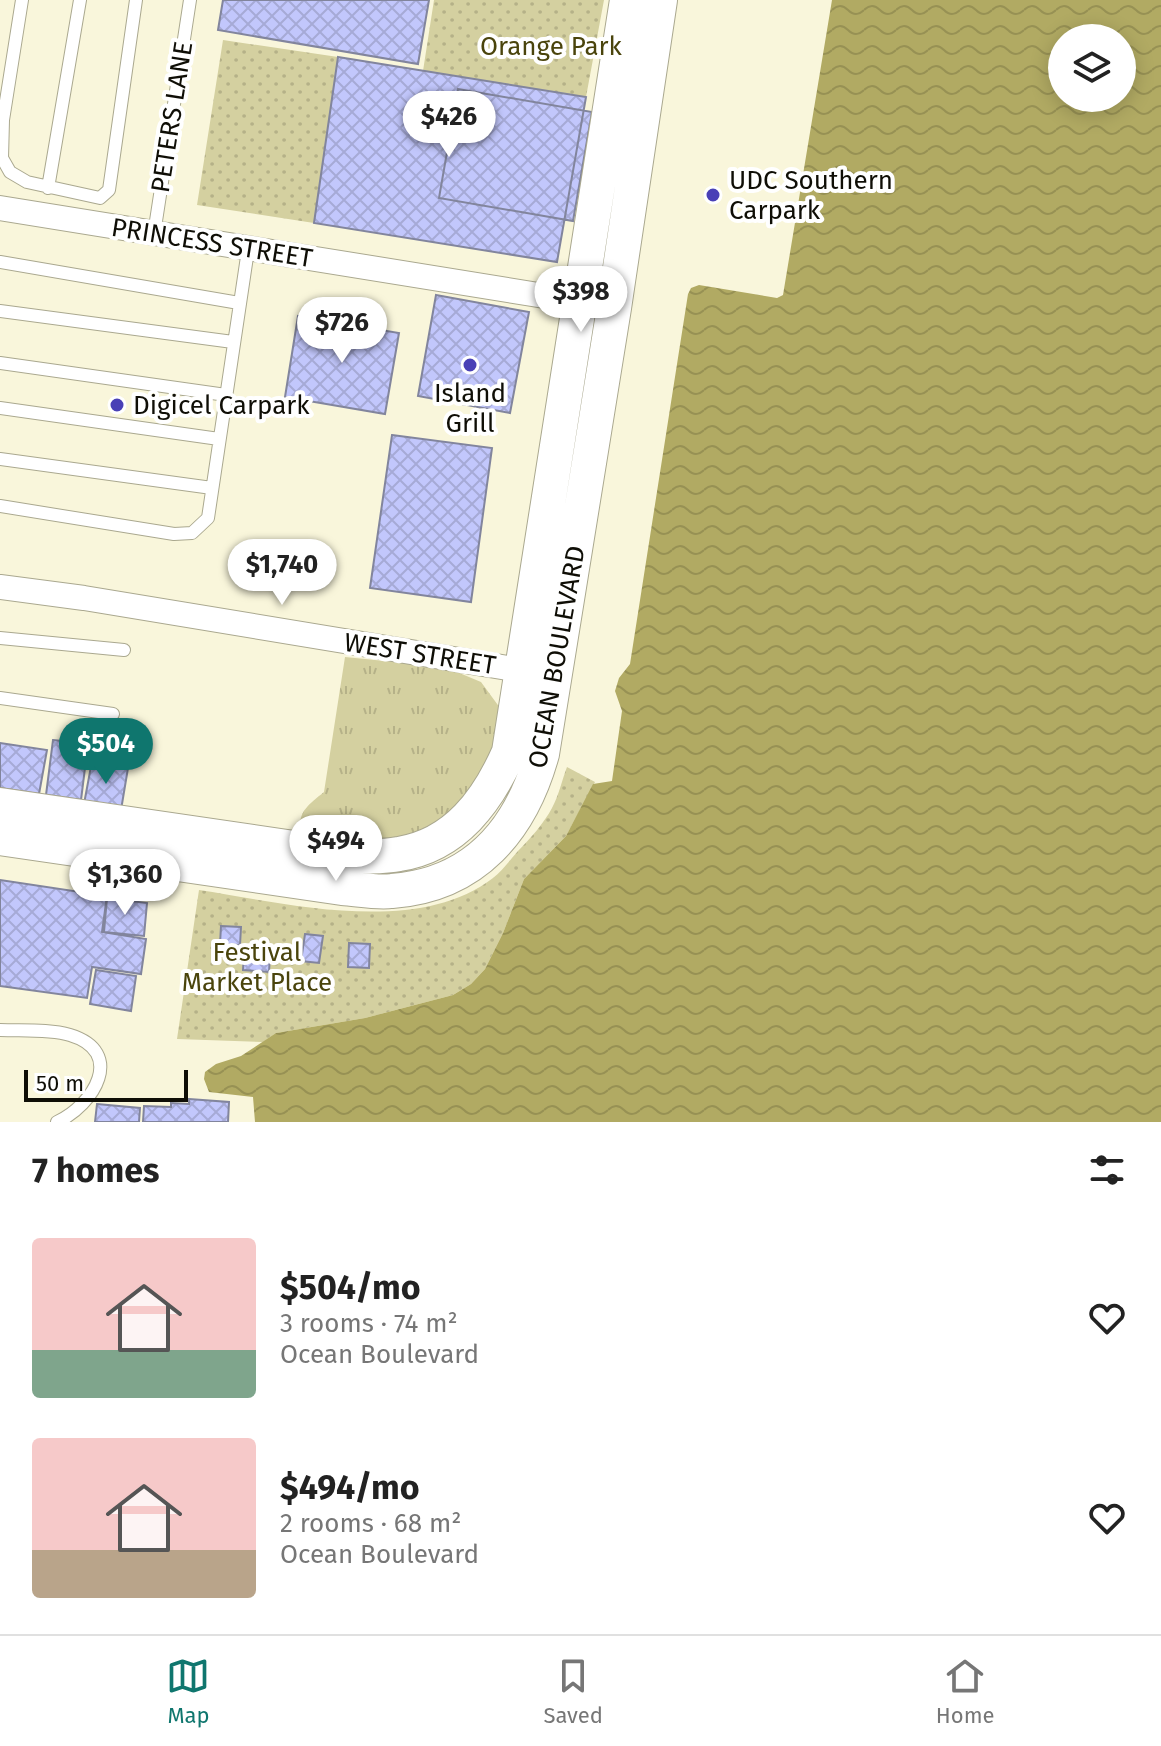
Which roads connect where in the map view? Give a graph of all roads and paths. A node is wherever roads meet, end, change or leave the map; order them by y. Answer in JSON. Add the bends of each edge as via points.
{"nodes":[{"id":1,"x":22,"y":0,"type":"edge"},
{"id":2,"x":80,"y":0,"type":"edge"},
{"id":3,"x":136,"y":0,"type":"edge"},
{"id":4,"x":190,"y":0,"type":"edge"},
{"id":5,"x":627,"y":0,"type":"edge"},
{"id":6,"x":660,"y":0,"type":"edge"},
{"id":7,"x":48,"y":188,"type":"junction"},
{"id":8,"x":0,"y":208,"type":"edge"},
{"id":9,"x":154,"y":234,"type":"junction"},
{"id":10,"x":248,"y":250,"type":"junction"},
{"id":11,"x":0,"y":262,"type":"edge"},
{"id":12,"x":580,"y":302,"type":"junction"},
{"id":13,"x":239,"y":303,"type":"junction"},
{"id":14,"x":614,"y":308,"type":"junction"},
{"id":15,"x":0,"y":311,"type":"edge"},
{"id":16,"x":233,"y":342,"type":"junction"},
{"id":17,"x":0,"y":363,"type":"edge"},
{"id":18,"x":226,"y":395,"type":"junction"},
{"id":19,"x":0,"y":408,"type":"edge"},
{"id":20,"x":219,"y":439,"type":"junction"},
{"id":21,"x":0,"y":459,"type":"edge"},
{"id":22,"x":212,"y":488,"type":"junction"},
{"id":23,"x":0,"y":506,"type":"edge"},
{"id":24,"x":0,"y":587,"type":"edge"},
{"id":25,"x":0,"y":638,"type":"edge"},
{"id":26,"x":124,"y":650,"type":"dead end"},
{"id":27,"x":522,"y":671,"type":"junction"},
{"id":28,"x":556,"y":676,"type":"junction"},
{"id":29,"x":0,"y":698,"type":"edge"},
{"id":30,"x":113,"y":714,"type":"dead end"},
{"id":31,"x":0,"y":805,"type":"edge"},
{"id":32,"x":0,"y":838,"type":"edge"},
{"id":33,"x":0,"y":1030,"type":"edge"},
{"id":34,"x":57,"y":1122,"type":"edge"}],
"edges":[{"from":1,"to":7,"type":"lane","via":[[2,158],[10,172]]},
{"from":2,"to":7,"type":"lane"},
{"from":3,"to":7,"type":"lane","via":[[109,190],[100,198]]},
{"from":4,"to":9,"type":"lane","name":"PETERS LANE"},
{"from":5,"to":12,"type":"street","name":"OCEAN BOULEVARD"},
{"from":6,"to":14,"type":"street","name":"OCEAN BOULEVARD"},
{"from":8,"to":9,"type":"street","name":"PRINCESS STREET"},
{"from":9,"to":10,"type":"street","name":"PRINCESS STREET"},
{"from":10,"to":12,"type":"street","name":"PRINCESS STREET"},
{"from":10,"to":13,"type":"lane"},
{"from":11,"to":13,"type":"lane"},
{"from":12,"to":14,"type":"street","name":"PRINCESS STREET"},
{"from":12,"to":27,"type":"street","name":"OCEAN BOULEVARD"},
{"from":13,"to":16,"type":"lane"},
{"from":14,"to":28,"type":"street","name":"OCEAN BOULEVARD"},
{"from":15,"to":16,"type":"lane"},
{"from":16,"to":18,"type":"lane"},
{"from":17,"to":18,"type":"lane"},
{"from":18,"to":20,"type":"lane"},
{"from":19,"to":20,"type":"lane"},
{"from":20,"to":22,"type":"lane"},
{"from":21,"to":22,"type":"lane"},
{"from":22,"to":23,"type":"lane","via":[[208,518],[192,533]]},
{"from":24,"to":27,"type":"street","name":"WEST STREET"},
{"from":25,"to":26,"type":"lane"},
{"from":27,"to":28,"type":"street","name":"WEST STREET"},
{"from":27,"to":31,"type":"street","name":"OCEAN BOULEVARD","via":[[509,752],[495,785],[450,833],[400,854],[355,857]]},
{"from":28,"to":32,"type":"street","name":"OCEAN BOULEVARD","via":[[542,754],[521,811],[475,861],[432,883],[388,892],[342,888]]},
{"from":29,"to":30,"type":"lane"},
{"from":33,"to":34,"type":"lane","via":[[69,1035],[96,1053],[97,1088],[75,1112]]}]}
